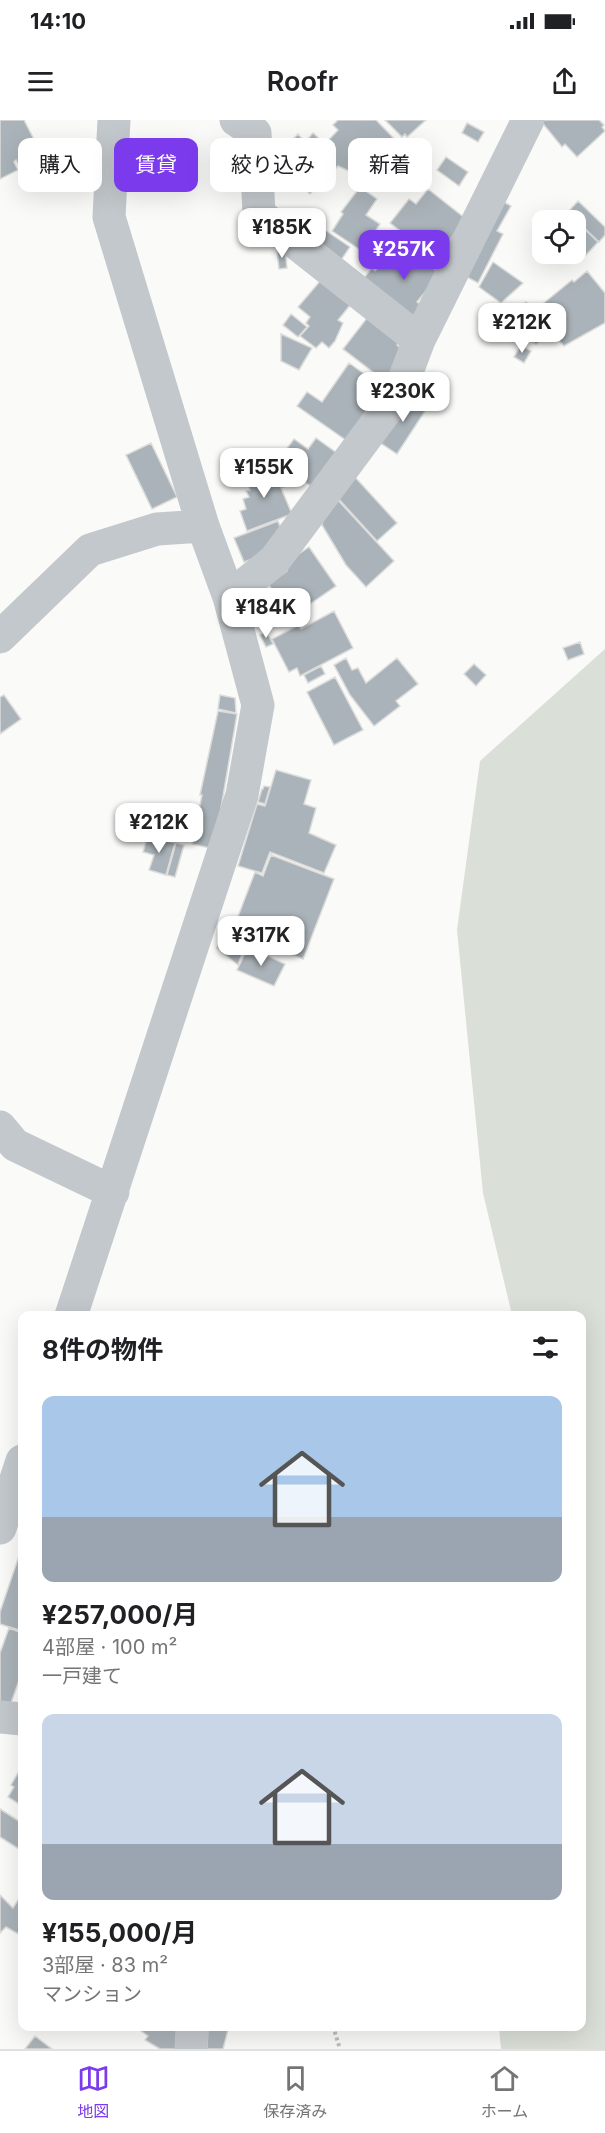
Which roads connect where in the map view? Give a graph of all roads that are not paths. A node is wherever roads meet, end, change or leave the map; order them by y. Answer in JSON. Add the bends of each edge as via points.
{"nodes":[{"id":1,"x":114,"y":120,"type":"edge"},
{"id":2,"x":236,"y":120,"type":"edge"},
{"id":3,"x":528,"y":120,"type":"edge"},
{"id":4,"x":419,"y":340,"type":"junction"},
{"id":5,"x":202,"y":526,"type":"junction"},
{"id":6,"x":229,"y":597,"type":"junction"},
{"id":7,"x":0,"y":637,"type":"edge"},
{"id":8,"x":0,"y":1127,"type":"edge"},
{"id":9,"x":113,"y":1192,"type":"junction"},
{"id":10,"x":73,"y":1311,"type":"edge"},
{"id":11,"x":18,"y":1473,"type":"edge"},
{"id":12,"x":0,"y":1528,"type":"edge"},
{"id":13,"x":0,"y":1717,"type":"edge"},
{"id":14,"x":18,"y":1719,"type":"edge"},
{"id":15,"x":192,"y":2031,"type":"edge"},
{"id":16,"x":191,"y":2049,"type":"edge"}],
"edges":[{"from":1,"to":5,"type":"street","via":[[109,217]]},
{"from":2,"to":4,"type":"street","via":[[255,133],[259,214]]},
{"from":3,"to":4,"type":"street"},
{"from":4,"to":6,"type":"street","via":[[399,393],[274,561]]},
{"from":5,"to":6,"type":"street"},
{"from":5,"to":7,"type":"street","via":[[157,529],[90,550]]},
{"from":6,"to":9,"type":"street","via":[[258,705],[242,795]]},
{"from":8,"to":9,"type":"street","via":[[15,1145]]},
{"from":9,"to":10,"type":"street"},
{"from":11,"to":12,"type":"street"},
{"from":13,"to":14,"type":"street"},
{"from":15,"to":16,"type":"street"}]}
